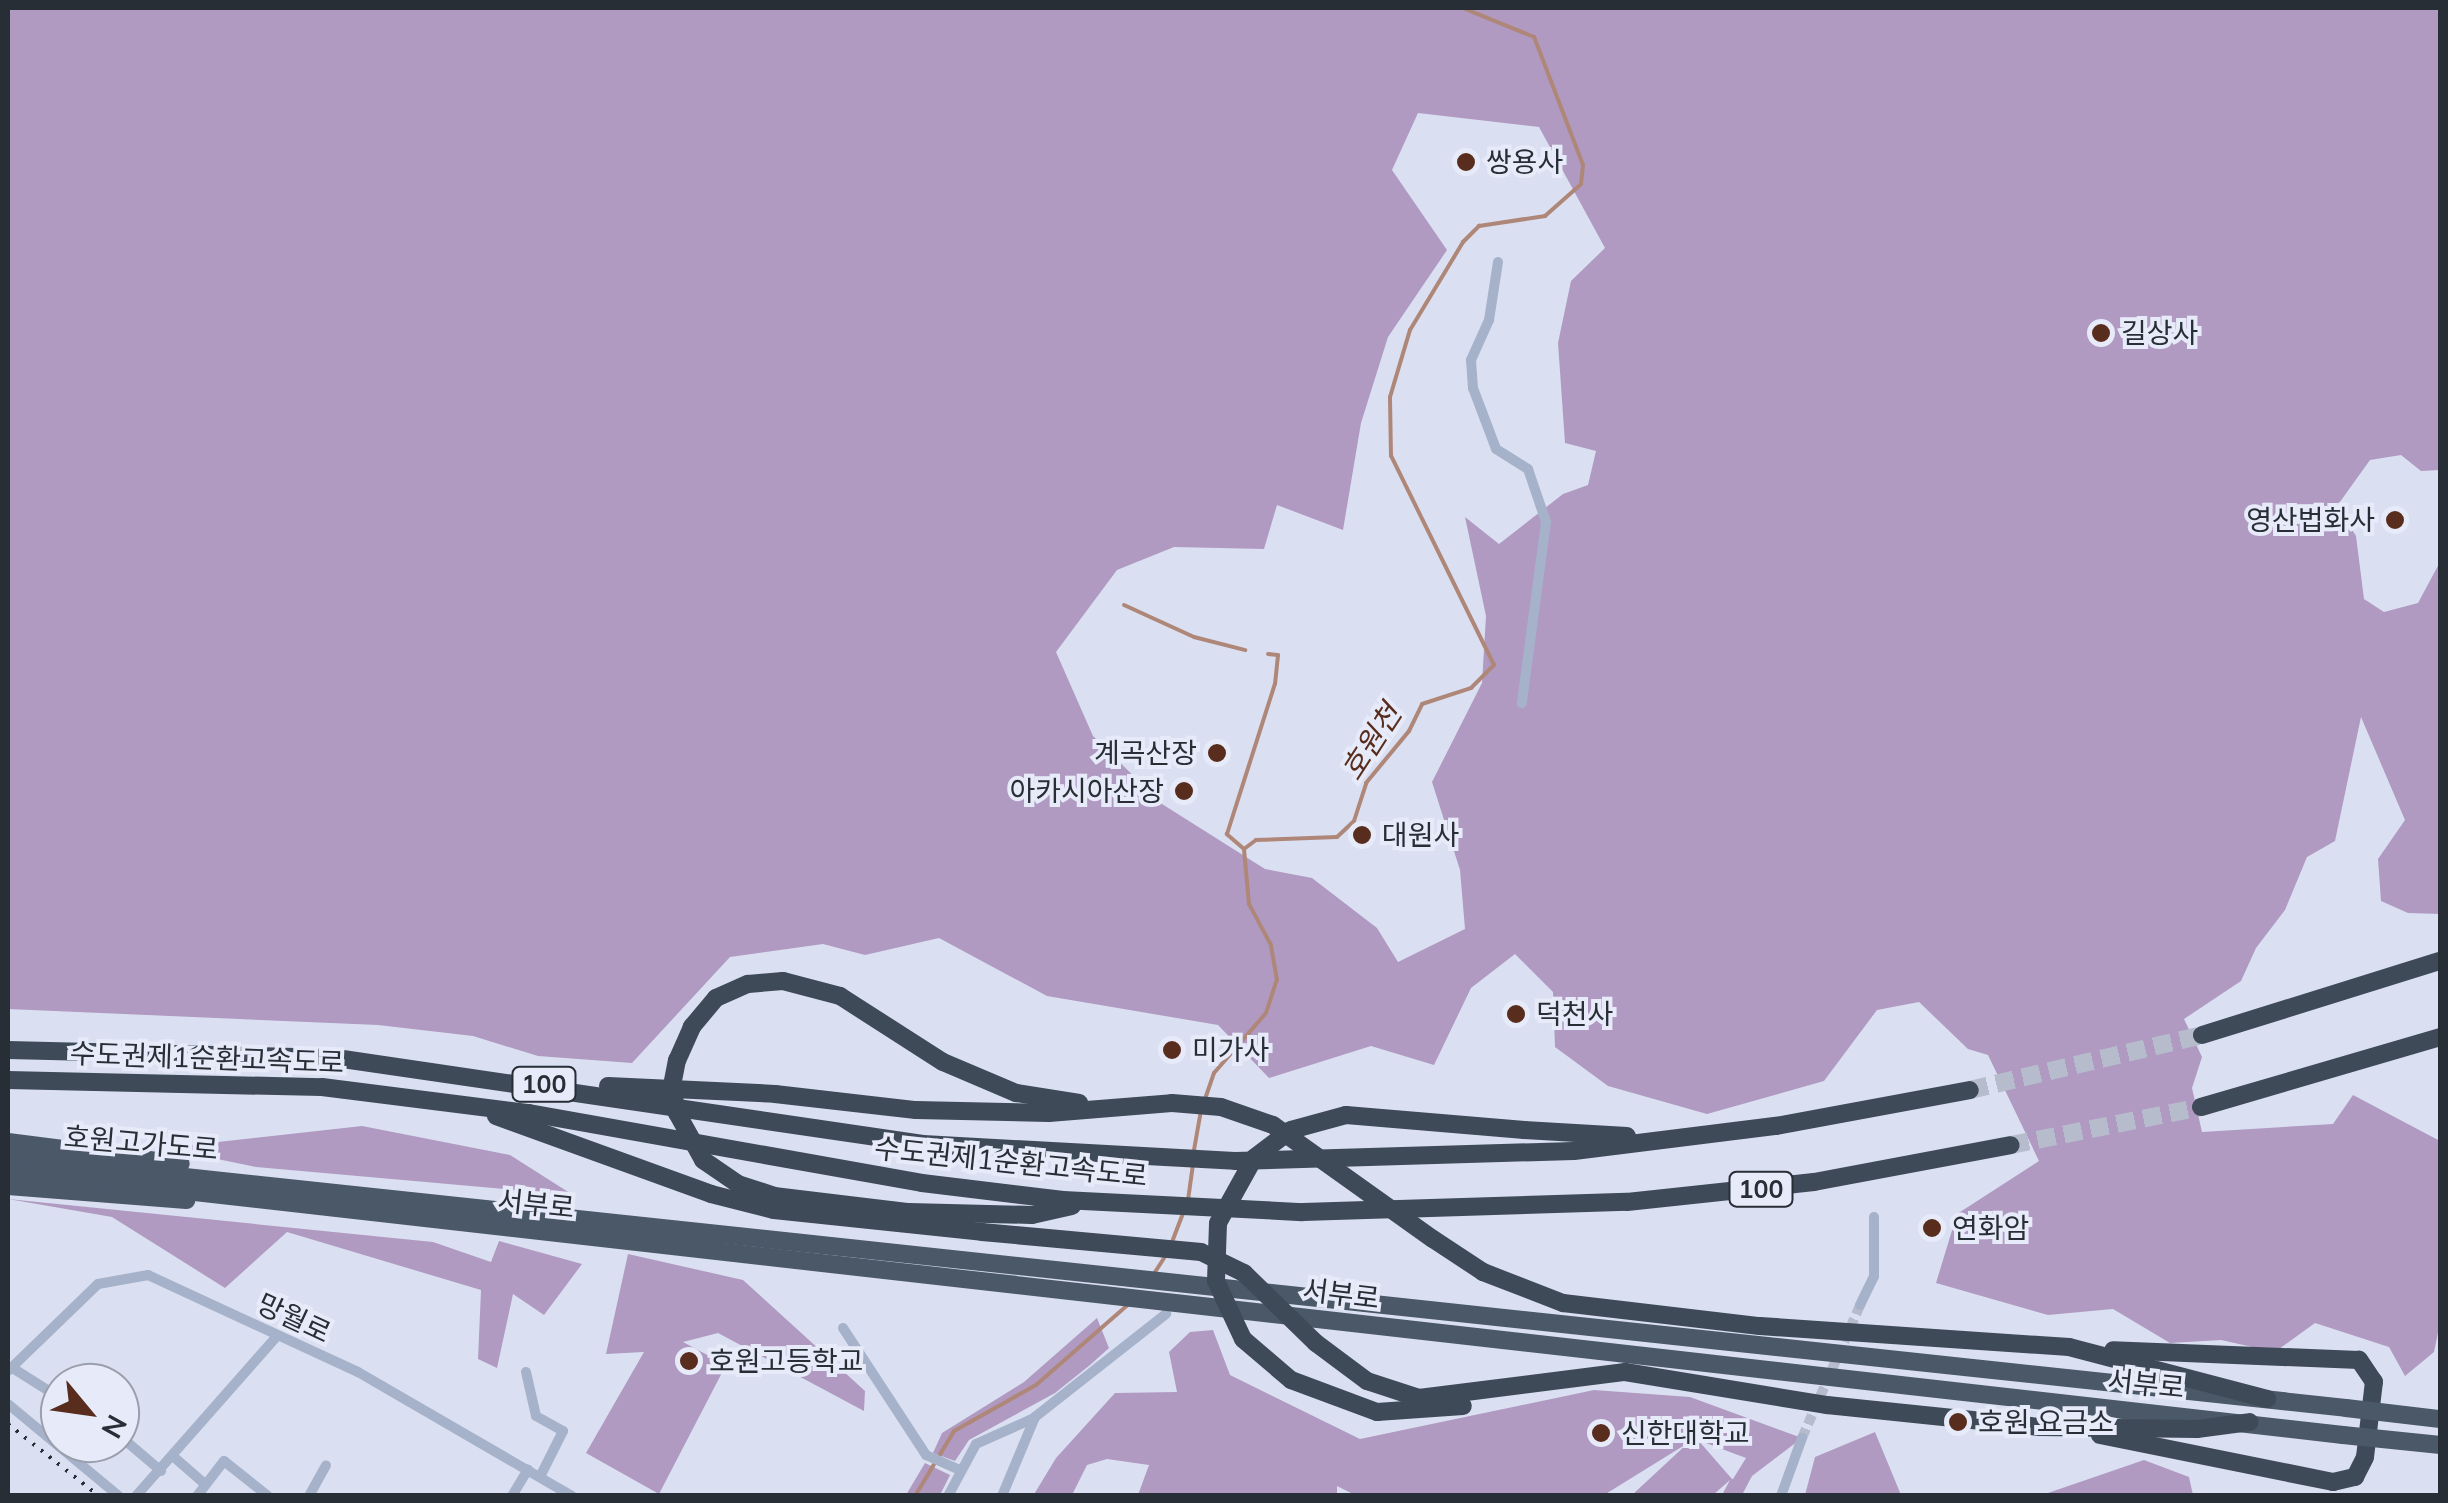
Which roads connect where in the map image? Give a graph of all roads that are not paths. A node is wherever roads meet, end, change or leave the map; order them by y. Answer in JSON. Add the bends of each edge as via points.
{"nodes":[{"id":1,"x":1498,"y":262,"type":"dead end"},
{"id":2,"x":1522,"y":704,"type":"dead end"},
{"id":3,"x":2440,"y":961,"type":"edge"},
{"id":4,"x":2202,"y":1035,"type":"tunnel mouth"},
{"id":5,"x":2437,"y":1038,"type":"edge"},
{"id":6,"x":8,"y":1050,"type":"edge"},
{"id":7,"x":8,"y":1080,"type":"edge"},
{"id":8,"x":533,"y":1082,"type":"junction"},
{"id":9,"x":1970,"y":1090,"type":"tunnel mouth"},
{"id":10,"x":453,"y":1102,"type":"junction"},
{"id":11,"x":1066,"y":1106,"type":"junction"},
{"id":12,"x":2200,"y":1107,"type":"tunnel mouth"},
{"id":13,"x":1672,"y":1139,"type":"junction"},
{"id":14,"x":8,"y":1142,"type":"edge"},
{"id":15,"x":2011,"y":1145,"type":"tunnel mouth"},
{"id":16,"x":8,"y":1158,"type":"edge"},
{"id":17,"x":8,"y":1171,"type":"edge"},
{"id":18,"x":270,"y":1182,"type":"junction"},
{"id":19,"x":8,"y":1186,"type":"edge"},
{"id":20,"x":235,"y":1200,"type":"junction"},
{"id":21,"x":1097,"y":1200,"type":"junction"},
{"id":22,"x":1874,"y":1218,"type":"dead end"},
{"id":23,"x":1860,"y":1306,"type":"tunnel mouth"},
{"id":24,"x":1166,"y":1314,"type":"dead end"},
{"id":25,"x":843,"y":1328,"type":"dead end"},
{"id":26,"x":277,"y":1336,"type":"junction"},
{"id":27,"x":2069,"y":1347,"type":"junction"},
{"id":28,"x":9,"y":1369,"type":"edge"},
{"id":29,"x":526,"y":1372,"type":"dead end"},
{"id":30,"x":1539,"y":1382,"type":"junction"},
{"id":31,"x":40,"y":1387,"type":"edge"},
{"id":32,"x":2267,"y":1399,"type":"junction"},
{"id":33,"x":8,"y":1404,"type":"edge"},
{"id":34,"x":1035,"y":1418,"type":"junction"},
{"id":35,"x":2440,"y":1419,"type":"edge"},
{"id":36,"x":2250,"y":1422,"type":"junction"},
{"id":37,"x":2040,"y":1427,"type":"junction"},
{"id":38,"x":1802,"y":1438,"type":"tunnel mouth"},
{"id":39,"x":2440,"y":1444,"type":"edge"},
{"id":40,"x":140,"y":1454,"type":"edge"},
{"id":41,"x":176,"y":1458,"type":"junction"},
{"id":42,"x":326,"y":1465,"type":"dead end"},
{"id":43,"x":528,"y":1468,"type":"junction"},
{"id":44,"x":960,"y":1470,"type":"junction"},
{"id":45,"x":161,"y":1472,"type":"junction"},
{"id":46,"x":540,"y":1477,"type":"junction"},
{"id":47,"x":204,"y":1491,"type":"edge"},
{"id":48,"x":119,"y":1496,"type":"edge"},
{"id":49,"x":136,"y":1496,"type":"edge"},
{"id":50,"x":268,"y":1496,"type":"edge"},
{"id":51,"x":309,"y":1496,"type":"edge"},
{"id":52,"x":512,"y":1496,"type":"edge"},
{"id":53,"x":572,"y":1496,"type":"edge"},
{"id":54,"x":948,"y":1496,"type":"edge"},
{"id":55,"x":1002,"y":1496,"type":"edge"},
{"id":56,"x":1781,"y":1496,"type":"edge"}],
"edges":[{"from":1,"to":2,"type":"street","via":[[1489,320],[1471,360],[1473,388],[1496,449],[1528,469],[1546,522]]},
{"from":3,"to":4,"type":"highway"},
{"from":5,"to":12,"type":"highway"},
{"from":6,"to":8,"type":"highway","name":"수도권제1순환고속도로","number":"100","via":[[296,1054]]},
{"from":7,"to":10,"type":"highway","name":"수도권제1순환고속도로","number":"100","via":[[248,1085]]},
{"from":8,"to":11,"type":"highway","via":[[776,1094],[916,1110]]},
{"from":8,"to":13,"type":"highway","name":"수도권제1순환고속도로","number":"100","bridge":true,"via":[[923,1144],[1235,1161],[1508,1153]]},
{"from":9,"to":13,"type":"highway","name":"수도권제1순환고속도로","number":"100"},
{"from":10,"to":21,"type":"highway","name":"수도권제1순환고속도로","number":"100","via":[[922,1183]]},
{"from":10,"to":30,"type":"highway","bridge":true,"via":[[774,1210],[1202,1252],[1244,1273],[1366,1381],[1419,1398]]},
{"from":11,"to":21,"type":"highway","bridge":true,"via":[[943,1062],[840,996],[782,981],[748,984],[716,998],[677,1060],[676,1112],[704,1160],[738,1184],[832,1203],[1032,1215]]},
{"from":11,"to":27,"type":"highway","bridge":true,"via":[[1221,1107],[1274,1125],[1503,1282],[1572,1304],[1760,1326]]},
{"from":13,"to":30,"type":"highway","bridge":true,"via":[[1346,1115],[1297,1128],[1259,1153],[1224,1205],[1214,1266],[1239,1333],[1291,1380],[1342,1404],[1397,1414],[1446,1410]]},
{"from":14,"to":18,"type":"highway"},
{"from":15,"to":21,"type":"highway","name":"수도권제1순환고속도로","number":"100","bridge":true,"via":[[1744,1191],[1509,1209],[1303,1212]]},
{"from":16,"to":18,"type":"highway","name":"호원고가도로"},
{"from":17,"to":20,"type":"highway","name":"호원고가도로"},
{"from":18,"to":32,"type":"highway","name":"서부로"},
{"from":19,"to":20,"type":"highway"},
{"from":20,"to":36,"type":"highway","name":"서부로"},
{"from":22,"to":23,"type":"street","via":[[1874,1276]]},
{"from":24,"to":34,"type":"street"},
{"from":25,"to":44,"type":"street","via":[[926,1456]]},
{"from":26,"to":28,"type":"street","name":"망월로","via":[[161,1280],[131,1274],[98,1284]]},
{"from":26,"to":41,"type":"street"},
{"from":26,"to":43,"type":"street","name":"망월로","via":[[358,1372]]},
{"from":27,"to":32,"type":"highway"},
{"from":27,"to":37,"type":"highway","via":[[2359,1360],[2374,1382],[2364,1465],[2355,1477],[2333,1482],[2176,1447]]},
{"from":28,"to":31,"type":"street"},
{"from":29,"to":46,"type":"street","via":[[536,1416],[563,1431]]},
{"from":30,"to":37,"type":"highway","via":[[1624,1372],[1827,1405]]},
{"from":32,"to":35,"type":"highway","name":"서부로","bridge":true},
{"from":33,"to":48,"type":"street"},
{"from":34,"to":44,"type":"street","via":[[984,1437]]},
{"from":34,"to":55,"type":"street"},
{"from":36,"to":37,"type":"highway","via":[[2197,1430]]},
{"from":36,"to":39,"type":"highway","name":"서부로","bridge":true},
{"from":38,"to":56,"type":"street"},
{"from":40,"to":45,"type":"street"},
{"from":41,"to":45,"type":"street"},
{"from":41,"to":47,"type":"street"},
{"from":42,"to":51,"type":"street"},
{"from":43,"to":46,"type":"street","name":"망월로"},
{"from":43,"to":52,"type":"street"},
{"from":44,"to":54,"type":"street"},
{"from":45,"to":49,"type":"street"},
{"from":46,"to":53,"type":"street","name":"망월로"},
{"from":47,"to":50,"type":"street","via":[[224,1462]]}]}
